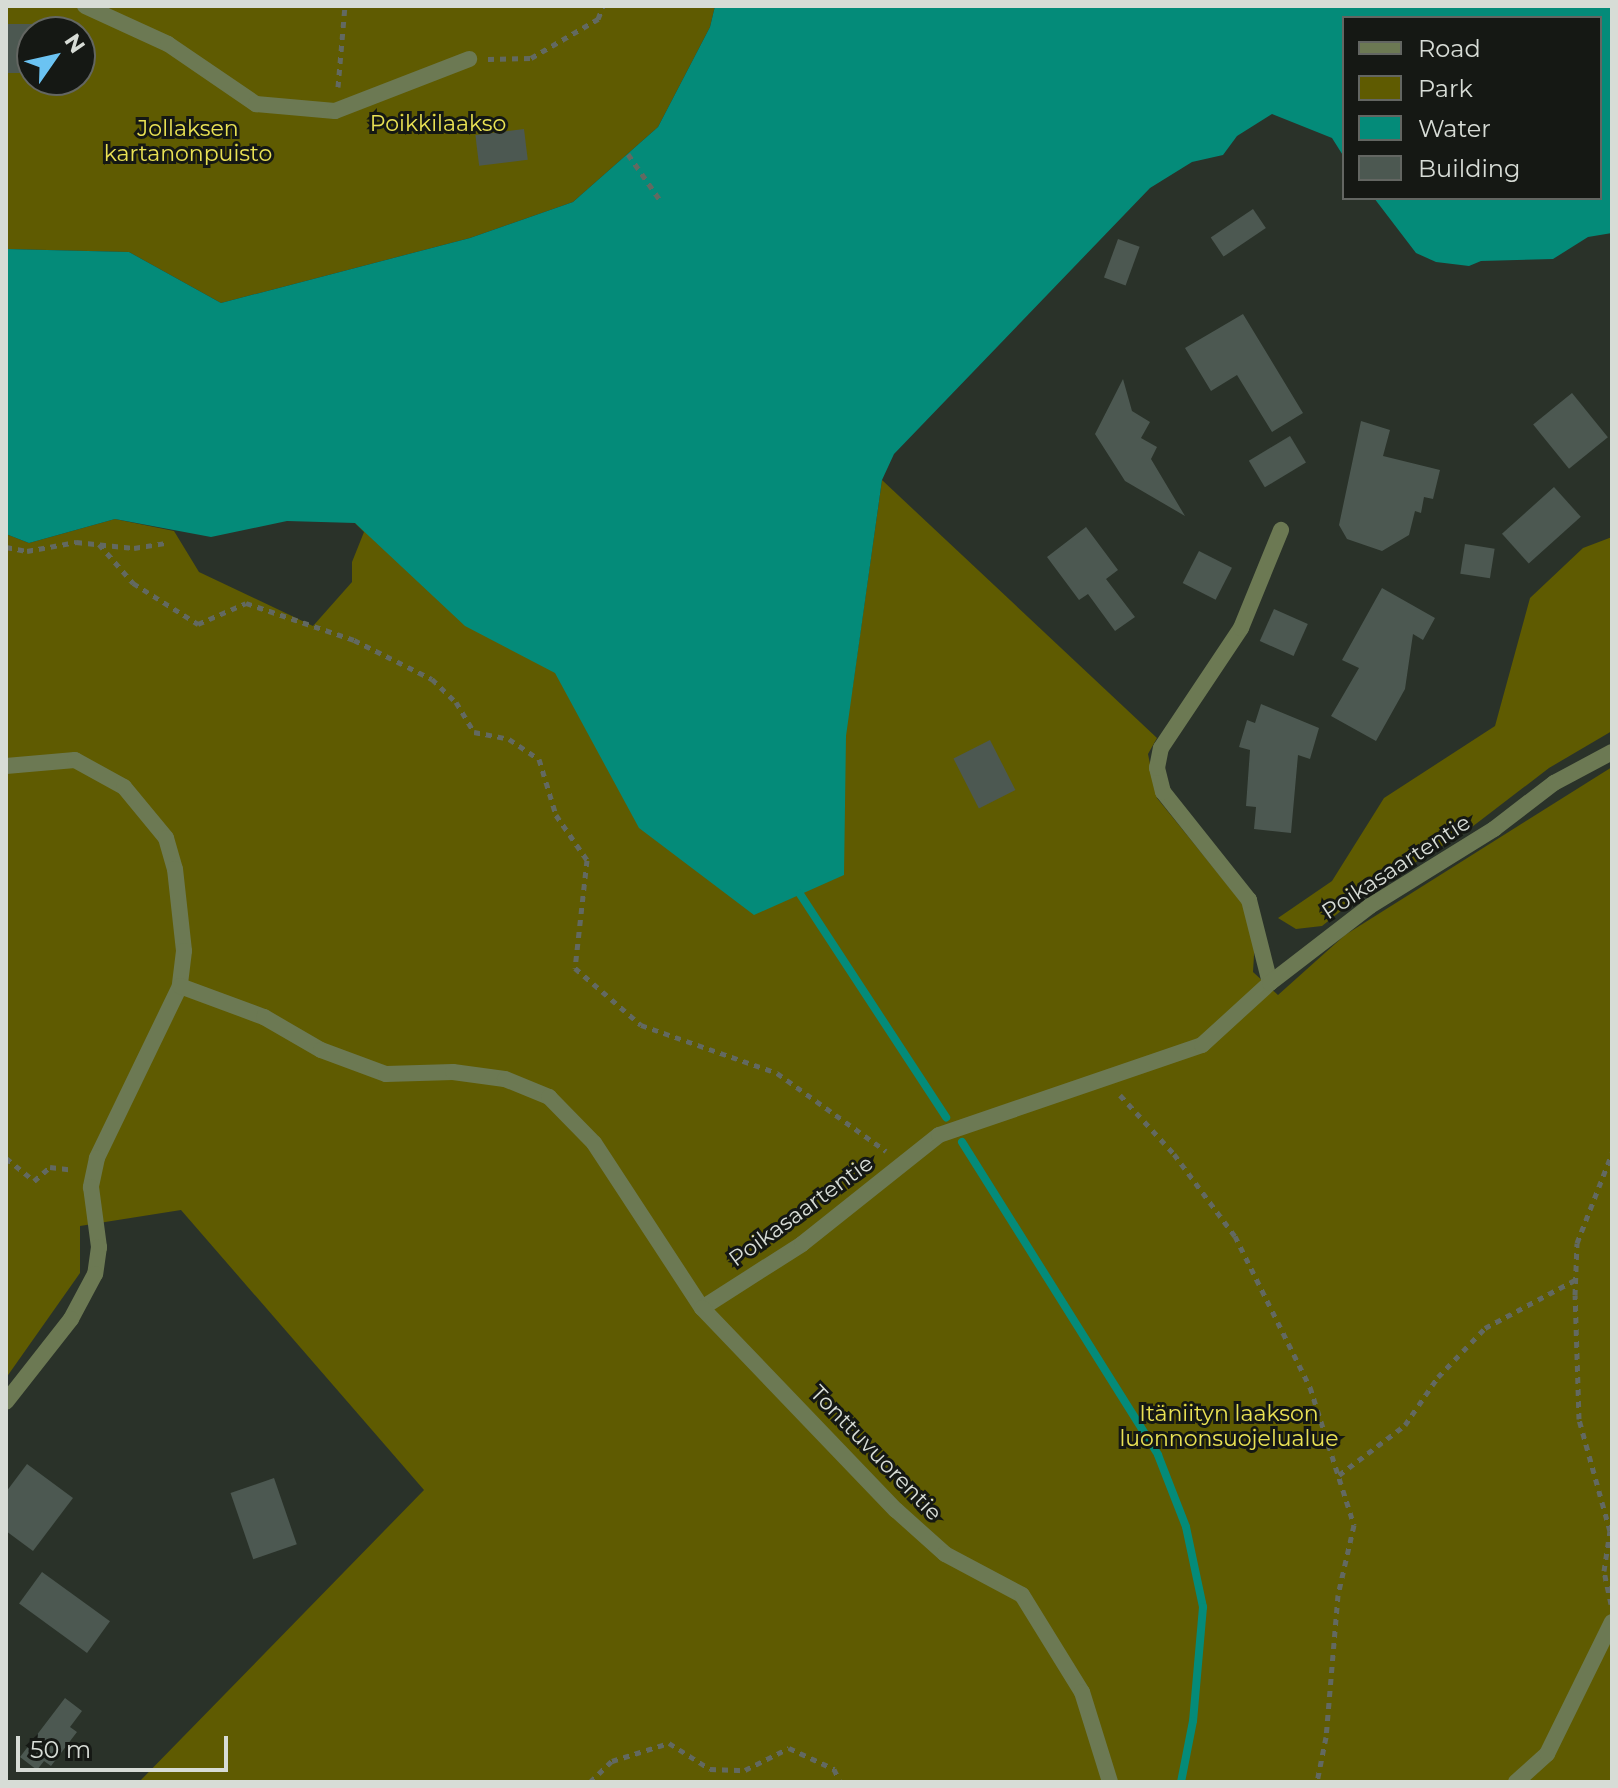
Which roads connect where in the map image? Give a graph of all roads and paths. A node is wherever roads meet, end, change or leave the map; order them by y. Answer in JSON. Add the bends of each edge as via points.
{"nodes":[{"id":1,"x":85,"y":6,"type":"edge"},
{"id":2,"x":345,"y":6,"type":"edge"},
{"id":3,"x":603,"y":6,"type":"edge"},
{"id":4,"x":469,"y":59,"type":"joint"},
{"id":5,"x":335,"y":111,"type":"junction"},
{"id":6,"x":628,"y":154,"type":"dead end"},
{"id":7,"x":660,"y":200,"type":"dead end"},
{"id":8,"x":1281,"y":530,"type":"dead end"},
{"id":9,"x":165,"y":543,"type":"dead end"},
{"id":10,"x":99,"y":544,"type":"junction"},
{"id":11,"x":6,"y":547,"type":"edge"},
{"id":12,"x":1612,"y":752,"type":"edge"},
{"id":13,"x":6,"y":766,"type":"edge"},
{"id":14,"x":1270,"y":983,"type":"junction"},
{"id":15,"x":180,"y":986,"type":"junction"},
{"id":16,"x":1106,"y":1080,"type":"junction"},
{"id":17,"x":1612,"y":1153,"type":"edge"},
{"id":18,"x":6,"y":1158,"type":"edge"},
{"id":19,"x":903,"y":1164,"type":"junction"},
{"id":20,"x":94,"y":1174,"type":"junction"},
{"id":21,"x":1576,"y":1280,"type":"junction"},
{"id":22,"x":702,"y":1308,"type":"junction"},
{"id":23,"x":6,"y":1402,"type":"edge"},
{"id":24,"x":1339,"y":1475,"type":"junction"},
{"id":25,"x":1612,"y":1606,"type":"edge"},
{"id":26,"x":1612,"y":1622,"type":"edge"},
{"id":27,"x":590,"y":1782,"type":"edge"},
{"id":28,"x":840,"y":1782,"type":"edge"},
{"id":29,"x":1110,"y":1782,"type":"edge"},
{"id":30,"x":1317,"y":1782,"type":"edge"},
{"id":31,"x":1516,"y":1782,"type":"edge"}],
"edges":[{"from":1,"to":5,"type":"street","via":[[168,44],[256,104]]},
{"from":2,"to":5,"type":"path"},
{"from":3,"to":4,"type":"path","via":[[598,19],[531,58]]},
{"from":4,"to":5,"type":"street"},
{"from":6,"to":7,"type":"path"},
{"from":8,"to":14,"type":"street","via":[[1241,628],[1161,748],[1157,768],[1163,792],[1249,900]]},
{"from":9,"to":10,"type":"path","via":[[134,548]]},
{"from":10,"to":11,"type":"path","via":[[76,542],[27,551]]},
{"from":10,"to":19,"type":"path","via":[[133,583],[198,624],[246,603],[354,640],[432,679],[456,702],[474,732],[509,739],[539,759],[556,815],[587,860],[575,968],[641,1025],[777,1073]]},
{"from":12,"to":14,"type":"street","name":"Poikasaartentie","via":[[1554,783],[1494,829],[1370,906]]},
{"from":13,"to":15,"type":"street","via":[[75,760],[124,787],[144,810],[166,838],[175,869],[184,951]]},
{"from":14,"to":16,"type":"street","name":"Poikasaartentie","via":[[1202,1045]]},
{"from":15,"to":20,"type":"street"},
{"from":15,"to":22,"type":"street","via":[[264,1017],[321,1050],[386,1074],[453,1072],[505,1079],[549,1097],[594,1143]]},
{"from":16,"to":19,"type":"street","name":"Poikasaartentie","via":[[939,1135]]},
{"from":16,"to":24,"type":"path","via":[[1174,1154],[1235,1236],[1310,1387]]},
{"from":17,"to":21,"type":"path","via":[[1577,1243]]},
{"from":18,"to":20,"type":"path","via":[[34,1181],[50,1167]]},
{"from":19,"to":22,"type":"street","name":"Poikasaartentie","via":[[802,1244]]},
{"from":20,"to":23,"type":"street","via":[[99,1247],[95,1274],[71,1319]]},
{"from":21,"to":24,"type":"path","via":[[1485,1328],[1438,1377],[1405,1425]]},
{"from":21,"to":25,"type":"path","via":[[1579,1419],[1610,1531],[1604,1571]]},
{"from":22,"to":29,"type":"street","name":"Tonttuvuorentie","via":[[945,1554],[1022,1595],[1082,1692]]},
{"from":24,"to":30,"type":"path","via":[[1354,1525],[1338,1595]]},
{"from":26,"to":31,"type":"street","via":[[1547,1754]]},
{"from":27,"to":28,"type":"path","via":[[612,1761],[669,1743],[710,1769],[745,1770],[789,1748],[834,1769]]}]}
